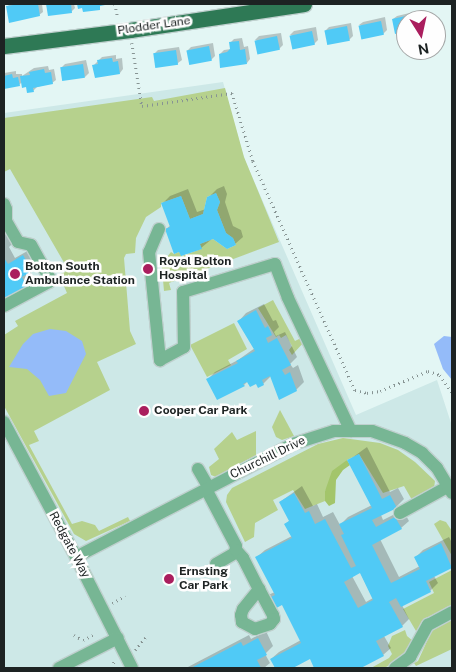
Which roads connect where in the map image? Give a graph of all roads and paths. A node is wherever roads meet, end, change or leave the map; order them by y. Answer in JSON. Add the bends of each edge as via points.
{"nodes":[{"id":1,"x":304,"y":4,"type":"edge"},
{"id":2,"x":130,"y":30,"type":"junction"},
{"id":3,"x":4,"y":46,"type":"edge"},
{"id":4,"x":4,"y":204,"type":"edge"},
{"id":5,"x":159,"y":229,"type":"dead end"},
{"id":6,"x":4,"y":306,"type":"edge"},
{"id":7,"x":452,"y":393,"type":"edge"},
{"id":8,"x":4,"y":422,"type":"edge"},
{"id":9,"x":351,"y":430,"type":"junction"},
{"id":10,"x":198,"y":469,"type":"dead end"},
{"id":11,"x":207,"y":488,"type":"junction"},
{"id":12,"x":451,"y":490,"type":"edge"},
{"id":13,"x":400,"y":513,"type":"dead end"},
{"id":14,"x":236,"y":550,"type":"junction"},
{"id":15,"x":76,"y":557,"type":"junction"},
{"id":16,"x":216,"y":564,"type":"dead end"},
{"id":17,"x":259,"y":589,"type":"dead end"},
{"id":18,"x":452,"y":612,"type":"edge"},
{"id":19,"x":98,"y":633,"type":"dead end"},
{"id":20,"x":74,"y":635,"type":"dead end"},
{"id":21,"x":118,"y":638,"type":"junction"},
{"id":22,"x":59,"y":668,"type":"edge"},
{"id":23,"x":132,"y":668,"type":"edge"},
{"id":24,"x":395,"y":668,"type":"edge"}],
"edges":[{"from":1,"to":2,"type":"main road","name":"Plodder Lane"},
{"from":2,"to":3,"type":"main road","name":"Plodder Lane"},
{"from":2,"to":7,"type":"path","via":[[142,106],[232,93],[253,161],[355,390],[367,393],[380,391],[428,371],[440,375]]},
{"from":4,"to":6,"type":"street","via":[[6,221],[18,242],[31,246],[49,277],[49,282]]},
{"from":5,"to":9,"type":"street","via":[[149,252],[160,360],[184,347],[184,292],[275,264]]},
{"from":8,"to":15,"type":"street","name":"Redgate Way"},
{"from":9,"to":11,"type":"street","name":"Churchill Drive","via":[[325,433],[293,444]]},
{"from":9,"to":12,"type":"street","name":"Churchill Drive","via":[[372,431],[405,442],[437,468]]},
{"from":10,"to":11,"type":"street"},
{"from":11,"to":14,"type":"street"},
{"from":11,"to":15,"type":"street","name":"Churchill Drive"},
{"from":12,"to":13,"type":"street"},
{"from":14,"to":16,"type":"street"},
{"from":14,"to":17,"type":"street"},
{"from":15,"to":21,"type":"street","name":"Redgate Way"},
{"from":18,"to":24,"type":"street","via":[[428,624],[410,656]]},
{"from":19,"to":20,"type":"path","via":[[82,640]]},
{"from":21,"to":22,"type":"street"},
{"from":21,"to":23,"type":"street","name":"Redgate Way"}]}
